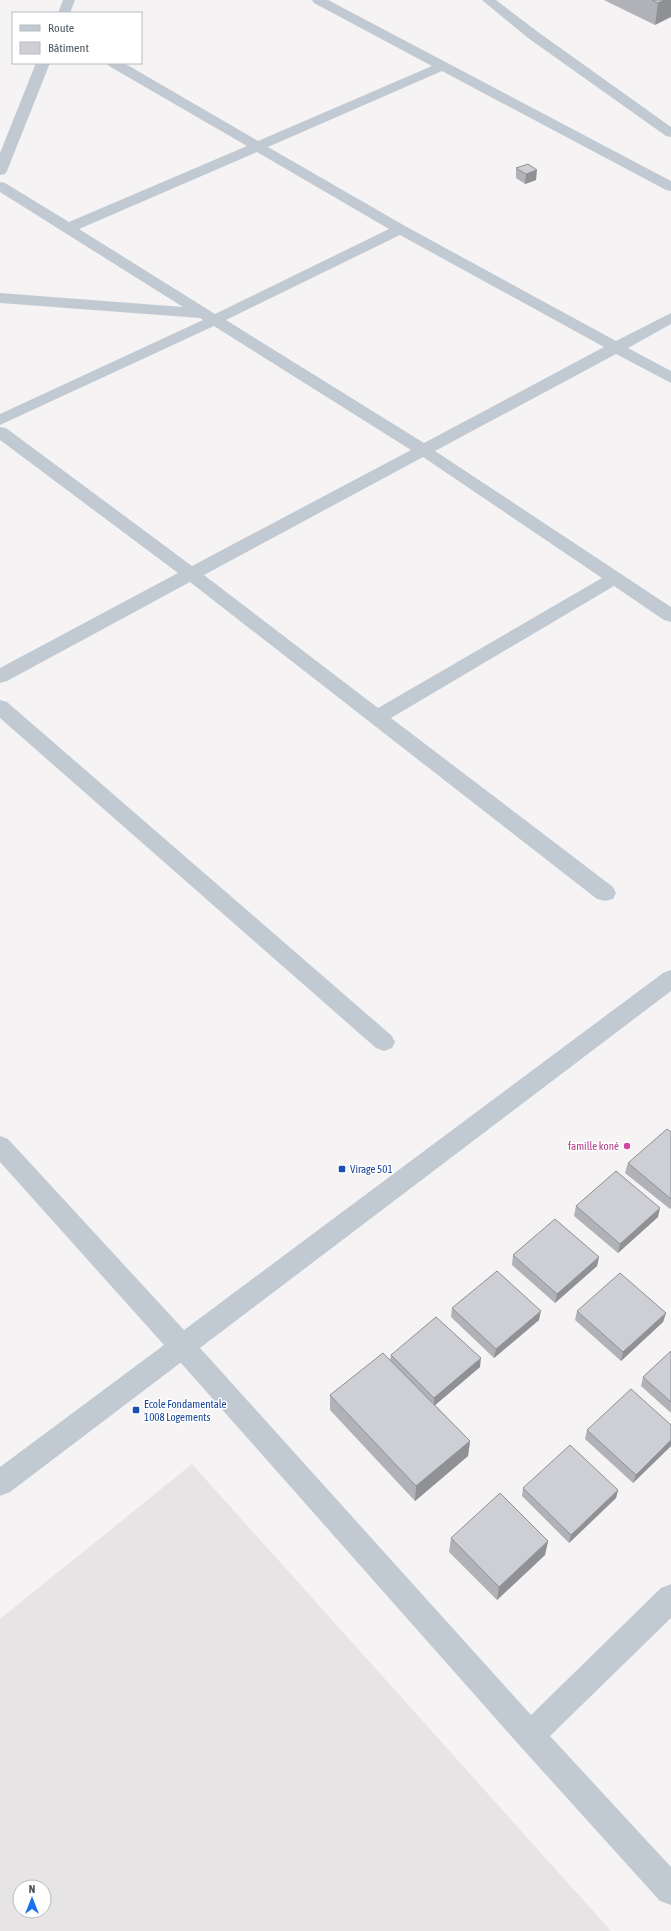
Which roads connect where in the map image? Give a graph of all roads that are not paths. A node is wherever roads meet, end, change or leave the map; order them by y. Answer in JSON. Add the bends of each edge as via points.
{"nodes":[{"id":1,"x":69,"y":0,"type":"edge"},
{"id":2,"x":318,"y":0,"type":"edge"},
{"id":3,"x":488,"y":0,"type":"edge"},
{"id":4,"x":64,"y":12,"type":"edge"},
{"id":5,"x":43,"y":64,"type":"edge"},
{"id":6,"x":116,"y":64,"type":"edge"},
{"id":7,"x":443,"y":66,"type":"junction"},
{"id":8,"x":671,"y":133,"type":"edge"},
{"id":9,"x":257,"y":146,"type":"junction"},
{"id":10,"x":0,"y":171,"type":"edge"},
{"id":11,"x":0,"y":186,"type":"edge"},
{"id":12,"x":671,"y":187,"type":"edge"},
{"id":13,"x":68,"y":228,"type":"junction"},
{"id":14,"x":400,"y":229,"type":"junction"},
{"id":15,"x":0,"y":298,"type":"edge"},
{"id":16,"x":208,"y":316,"type":"junction"},
{"id":17,"x":671,"y":318,"type":"edge"},
{"id":18,"x":617,"y":347,"type":"junction"},
{"id":19,"x":671,"y":378,"type":"edge"},
{"id":20,"x":0,"y":420,"type":"edge"},
{"id":21,"x":0,"y":432,"type":"edge"},
{"id":22,"x":423,"y":450,"type":"junction"},
{"id":23,"x":192,"y":574,"type":"junction"},
{"id":24,"x":615,"y":578,"type":"junction"},
{"id":25,"x":671,"y":616,"type":"edge"},
{"id":26,"x":0,"y":676,"type":"edge"},
{"id":27,"x":0,"y":707,"type":"edge"},
{"id":28,"x":378,"y":717,"type":"junction"},
{"id":29,"x":605,"y":892,"type":"dead end"},
{"id":30,"x":671,"y":979,"type":"edge"},
{"id":31,"x":384,"y":1042,"type":"dead end"},
{"id":32,"x":1,"y":1148,"type":"edge"},
{"id":33,"x":182,"y":1346,"type":"junction"},
{"id":34,"x":0,"y":1483,"type":"edge"},
{"id":35,"x":671,"y":1598,"type":"edge"},
{"id":36,"x":530,"y":1736,"type":"junction"},
{"id":37,"x":671,"y":1890,"type":"edge"}],
"edges":[{"from":1,"to":4,"type":"street"},
{"from":2,"to":7,"type":"street"},
{"from":3,"to":8,"type":"street"},
{"from":5,"to":10,"type":"street"},
{"from":6,"to":9,"type":"street"},
{"from":7,"to":9,"type":"street"},
{"from":7,"to":12,"type":"street"},
{"from":9,"to":13,"type":"street"},
{"from":9,"to":14,"type":"street"},
{"from":11,"to":13,"type":"street"},
{"from":13,"to":16,"type":"street"},
{"from":14,"to":16,"type":"street"},
{"from":14,"to":18,"type":"street"},
{"from":15,"to":16,"type":"street"},
{"from":16,"to":20,"type":"street"},
{"from":16,"to":22,"type":"street"},
{"from":17,"to":18,"type":"street"},
{"from":18,"to":19,"type":"street"},
{"from":18,"to":22,"type":"street"},
{"from":21,"to":23,"type":"street"},
{"from":22,"to":23,"type":"street"},
{"from":22,"to":24,"type":"street"},
{"from":23,"to":26,"type":"street"},
{"from":23,"to":28,"type":"street"},
{"from":24,"to":25,"type":"street"},
{"from":24,"to":28,"type":"street"},
{"from":27,"to":31,"type":"street"},
{"from":28,"to":29,"type":"street"},
{"from":30,"to":33,"type":"street"},
{"from":32,"to":33,"type":"street"},
{"from":33,"to":34,"type":"street"},
{"from":33,"to":36,"type":"street"},
{"from":35,"to":36,"type":"street"},
{"from":36,"to":37,"type":"street"}]}
